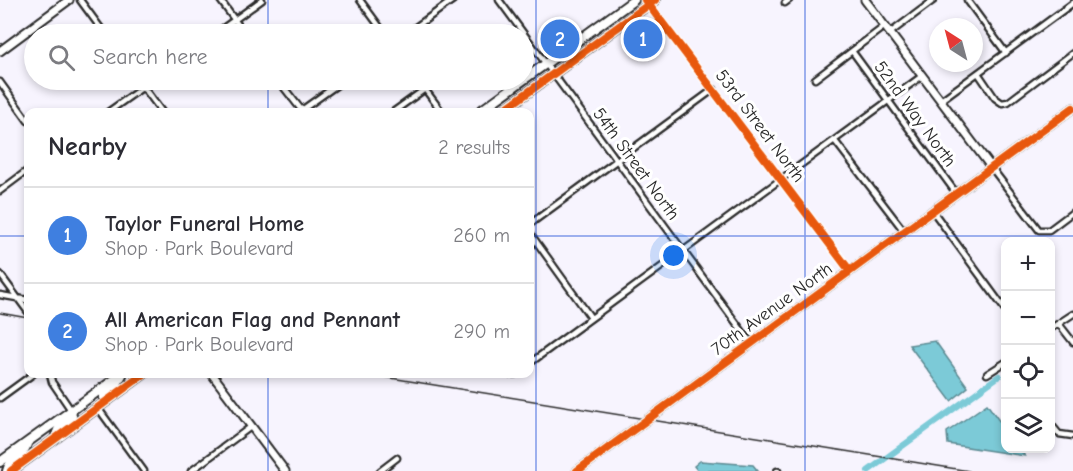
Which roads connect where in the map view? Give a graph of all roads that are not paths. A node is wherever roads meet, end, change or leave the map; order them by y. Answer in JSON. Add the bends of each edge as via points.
{"nodes":[{"id":1,"x":69,"y":0,"type":"edge"},
{"id":2,"x":80,"y":0,"type":"edge"},
{"id":3,"x":220,"y":0,"type":"edge"},
{"id":4,"x":262,"y":0,"type":"edge"},
{"id":5,"x":360,"y":0,"type":"edge"},
{"id":6,"x":453,"y":0,"type":"edge"},
{"id":7,"x":499,"y":0,"type":"edge"},
{"id":8,"x":634,"y":0,"type":"edge"},
{"id":9,"x":865,"y":0,"type":"edge"},
{"id":10,"x":934,"y":0,"type":"edge"},
{"id":11,"x":967,"y":0,"type":"edge"},
{"id":12,"x":650,"y":2,"type":"edge"},
{"id":13,"x":1073,"y":2,"type":"edge"},
{"id":14,"x":235,"y":20,"type":"junction"},
{"id":15,"x":37,"y":24,"type":"edge"},
{"id":16,"x":98,"y":24,"type":"edge"},
{"id":17,"x":229,"y":24,"type":"edge"},
{"id":18,"x":238,"y":24,"type":"edge"},
{"id":19,"x":378,"y":24,"type":"edge"},
{"id":20,"x":420,"y":24,"type":"edge"},
{"id":21,"x":516,"y":24,"type":"edge"},
{"id":22,"x":885,"y":26,"type":"junction"},
{"id":23,"x":24,"y":33,"type":"edge"},
{"id":24,"x":890,"y":33,"type":"junction"},
{"id":25,"x":534,"y":49,"type":"edge"},
{"id":26,"x":0,"y":51,"type":"edge"},
{"id":27,"x":852,"y":51,"type":"junction"},
{"id":28,"x":1006,"y":53,"type":"junction"},
{"id":29,"x":1073,"y":54,"type":"edge"},
{"id":30,"x":545,"y":65,"type":"junction"},
{"id":31,"x":534,"y":73,"type":"edge"},
{"id":32,"x":978,"y":73,"type":"junction"},
{"id":33,"x":553,"y":75,"type":"junction"},
{"id":34,"x":922,"y":76,"type":"junction"},
{"id":35,"x":815,"y":79,"type":"dead end"},
{"id":36,"x":0,"y":82,"type":"edge"},
{"id":37,"x":534,"y":89,"type":"edge"},
{"id":38,"x":714,"y":89,"type":"junction"},
{"id":39,"x":139,"y":90,"type":"edge"},
{"id":40,"x":145,"y":90,"type":"edge"},
{"id":41,"x":285,"y":90,"type":"edge"},
{"id":42,"x":331,"y":90,"type":"edge"},
{"id":43,"x":424,"y":90,"type":"edge"},
{"id":44,"x":426,"y":90,"type":"edge"},
{"id":45,"x":510,"y":90,"type":"edge"},
{"id":46,"x":532,"y":90,"type":"edge"},
{"id":47,"x":941,"y":100,"type":"junction"},
{"id":48,"x":888,"y":101,"type":"junction"},
{"id":49,"x":114,"y":108,"type":"edge"},
{"id":50,"x":159,"y":108,"type":"edge"},
{"id":51,"x":298,"y":108,"type":"edge"},
{"id":52,"x":306,"y":108,"type":"edge"},
{"id":53,"x":399,"y":108,"type":"edge"},
{"id":54,"x":439,"y":108,"type":"edge"},
{"id":55,"x":485,"y":108,"type":"edge"},
{"id":56,"x":507,"y":108,"type":"edge"},
{"id":57,"x":1073,"y":108,"type":"edge"},
{"id":58,"x":24,"y":115,"type":"edge"},
{"id":59,"x":835,"y":141,"type":"junction"},
{"id":60,"x":617,"y":160,"type":"junction"},
{"id":61,"x":991,"y":167,"type":"junction"},
{"id":62,"x":24,"y":173,"type":"edge"},
{"id":63,"x":781,"y":180,"type":"junction"},
{"id":64,"x":0,"y":191,"type":"edge"},
{"id":65,"x":956,"y":193,"type":"junction"},
{"id":66,"x":932,"y":210,"type":"junction"},
{"id":67,"x":1073,"y":212,"type":"edge"},
{"id":68,"x":534,"y":221,"type":"edge"},
{"id":69,"x":904,"y":231,"type":"junction"},
{"id":70,"x":534,"y":239,"type":"edge"},
{"id":71,"x":683,"y":251,"type":"junction"},
{"id":72,"x":850,"y":270,"type":"junction"},
{"id":73,"x":0,"y":274,"type":"edge"},
{"id":74,"x":0,"y":295,"type":"edge"},
{"id":75,"x":18,"y":298,"type":"junction"},
{"id":76,"x":24,"y":299,"type":"edge"},
{"id":77,"x":1001,"y":305,"type":"edge"},
{"id":78,"x":24,"y":306,"type":"edge"},
{"id":79,"x":1073,"y":314,"type":"edge"},
{"id":80,"x":591,"y":318,"type":"junction"},
{"id":81,"x":1059,"y":324,"type":"junction"},
{"id":82,"x":1055,"y":326,"type":"edge"},
{"id":83,"x":1073,"y":342,"type":"edge"},
{"id":84,"x":751,"y":343,"type":"junction"},
{"id":85,"x":534,"y":360,"type":"edge"},
{"id":86,"x":1001,"y":365,"type":"edge"},
{"id":87,"x":987,"y":375,"type":"dead end"},
{"id":88,"x":28,"y":378,"type":"edge"},
{"id":89,"x":51,"y":378,"type":"edge"},
{"id":90,"x":116,"y":378,"type":"edge"},
{"id":91,"x":120,"y":378,"type":"edge"},
{"id":92,"x":138,"y":378,"type":"edge"},
{"id":93,"x":215,"y":378,"type":"edge"},
{"id":94,"x":0,"y":398,"type":"edge"},
{"id":95,"x":101,"y":405,"type":"junction"},
{"id":96,"x":71,"y":410,"type":"junction"},
{"id":97,"x":252,"y":426,"type":"junction"},
{"id":98,"x":1055,"y":429,"type":"edge"},
{"id":99,"x":1073,"y":436,"type":"edge"},
{"id":100,"x":55,"y":438,"type":"junction"},
{"id":101,"x":27,"y":442,"type":"junction"},
{"id":102,"x":397,"y":458,"type":"dead end"},
{"id":103,"x":0,"y":462,"type":"edge"},
{"id":104,"x":9,"y":471,"type":"edge"},
{"id":105,"x":144,"y":471,"type":"edge"},
{"id":106,"x":191,"y":471,"type":"edge"},
{"id":107,"x":285,"y":471,"type":"edge"},
{"id":108,"x":380,"y":471,"type":"edge"},
{"id":109,"x":577,"y":471,"type":"edge"}],
"edges":[{"from":1,"to":15,"type":"street"},
{"from":2,"to":16,"type":"street"},
{"from":3,"to":14,"type":"street"},
{"from":4,"to":14,"type":"street"},
{"from":5,"to":19,"type":"street"},
{"from":6,"to":20,"type":"street"},
{"from":7,"to":21,"type":"street","name":"54th Street North"},
{"from":8,"to":30,"type":"main road"},
{"from":9,"to":22,"type":"street"},
{"from":10,"to":24,"type":"street"},
{"from":11,"to":28,"type":"street"},
{"from":12,"to":33,"type":"main road"},
{"from":12,"to":38,"type":"street","name":"53rd Street North"},
{"from":13,"to":28,"type":"street"},
{"from":14,"to":17,"type":"street"},
{"from":14,"to":18,"type":"street"},
{"from":22,"to":24,"type":"street"},
{"from":22,"to":27,"type":"street"},
{"from":23,"to":26,"type":"street"},
{"from":24,"to":34,"type":"street"},
{"from":25,"to":30,"type":"street","name":"54th Street North"},
{"from":27,"to":35,"type":"street"},
{"from":27,"to":48,"type":"street","name":"52nd Way North"},
{"from":28,"to":32,"type":"street"},
{"from":29,"to":32,"type":"street","via":[[1002,104]]},
{"from":30,"to":31,"type":"main road"},
{"from":30,"to":33,"type":"street","name":"54th Street North"},
{"from":32,"to":47,"type":"street"},
{"from":33,"to":37,"type":"main road"},
{"from":33,"to":60,"type":"street","name":"54th Street North"},
{"from":34,"to":47,"type":"street"},
{"from":34,"to":48,"type":"street"},
{"from":36,"to":58,"type":"street"},
{"from":38,"to":60,"type":"street"},
{"from":38,"to":63,"type":"street","name":"53rd Street North"},
{"from":39,"to":49,"type":"street"},
{"from":40,"to":50,"type":"street"},
{"from":41,"to":51,"type":"street"},
{"from":42,"to":52,"type":"street"},
{"from":43,"to":53,"type":"street"},
{"from":44,"to":54,"type":"street"},
{"from":45,"to":55,"type":"main road"},
{"from":46,"to":56,"type":"main road"},
{"from":47,"to":61,"type":"street"},
{"from":48,"to":59,"type":"street"},
{"from":48,"to":65,"type":"street","name":"52nd Way North"},
{"from":57,"to":61,"type":"street","name":"70th Avenue North"},
{"from":59,"to":63,"type":"street"},
{"from":59,"to":69,"type":"street"},
{"from":60,"to":68,"type":"street"},
{"from":60,"to":71,"type":"street","name":"54th Street North"},
{"from":61,"to":65,"type":"street","name":"70th Avenue North"},
{"from":61,"to":67,"type":"street","via":[[1039,230],[1049,230]]},
{"from":62,"to":64,"type":"street"},
{"from":63,"to":71,"type":"street"},
{"from":63,"to":72,"type":"street","name":"53rd Street North"},
{"from":65,"to":66,"type":"street","name":"70th Avenue North"},
{"from":66,"to":69,"type":"street","name":"70th Avenue North"},
{"from":66,"to":77,"type":"street"},
{"from":69,"to":72,"type":"street","name":"70th Avenue North"},
{"from":70,"to":80,"type":"street"},
{"from":71,"to":80,"type":"street"},
{"from":71,"to":84,"type":"street","name":"54th Street North"},
{"from":72,"to":84,"type":"street","name":"70th Avenue North"},
{"from":73,"to":75,"type":"street"},
{"from":74,"to":75,"type":"street"},
{"from":75,"to":76,"type":"street"},
{"from":75,"to":78,"type":"street"},
{"from":79,"to":81,"type":"street"},
{"from":80,"to":85,"type":"street"},
{"from":81,"to":82,"type":"street"},
{"from":81,"to":83,"type":"street"},
{"from":84,"to":109,"type":"street","name":"70th Avenue North"},
{"from":86,"to":87,"type":"street"},
{"from":88,"to":94,"type":"street"},
{"from":89,"to":96,"type":"street"},
{"from":90,"to":96,"type":"main road"},
{"from":91,"to":95,"type":"main road","via":[[104,395]]},
{"from":92,"to":95,"type":"main road"},
{"from":93,"to":97,"type":"street"},
{"from":95,"to":100,"type":"main road"},
{"from":95,"to":105,"type":"street"},
{"from":96,"to":100,"type":"main road","via":[[72,416]]},
{"from":96,"to":101,"type":"main road"},
{"from":97,"to":106,"type":"street"},
{"from":97,"to":107,"type":"street"},
{"from":98,"to":99,"type":"street","via":[[1059,434]]},
{"from":100,"to":104,"type":"main road"},
{"from":101,"to":103,"type":"main road"},
{"from":101,"to":104,"type":"main road","via":[[24,452],[9,464]]},
{"from":102,"to":108,"type":"street"}]}
